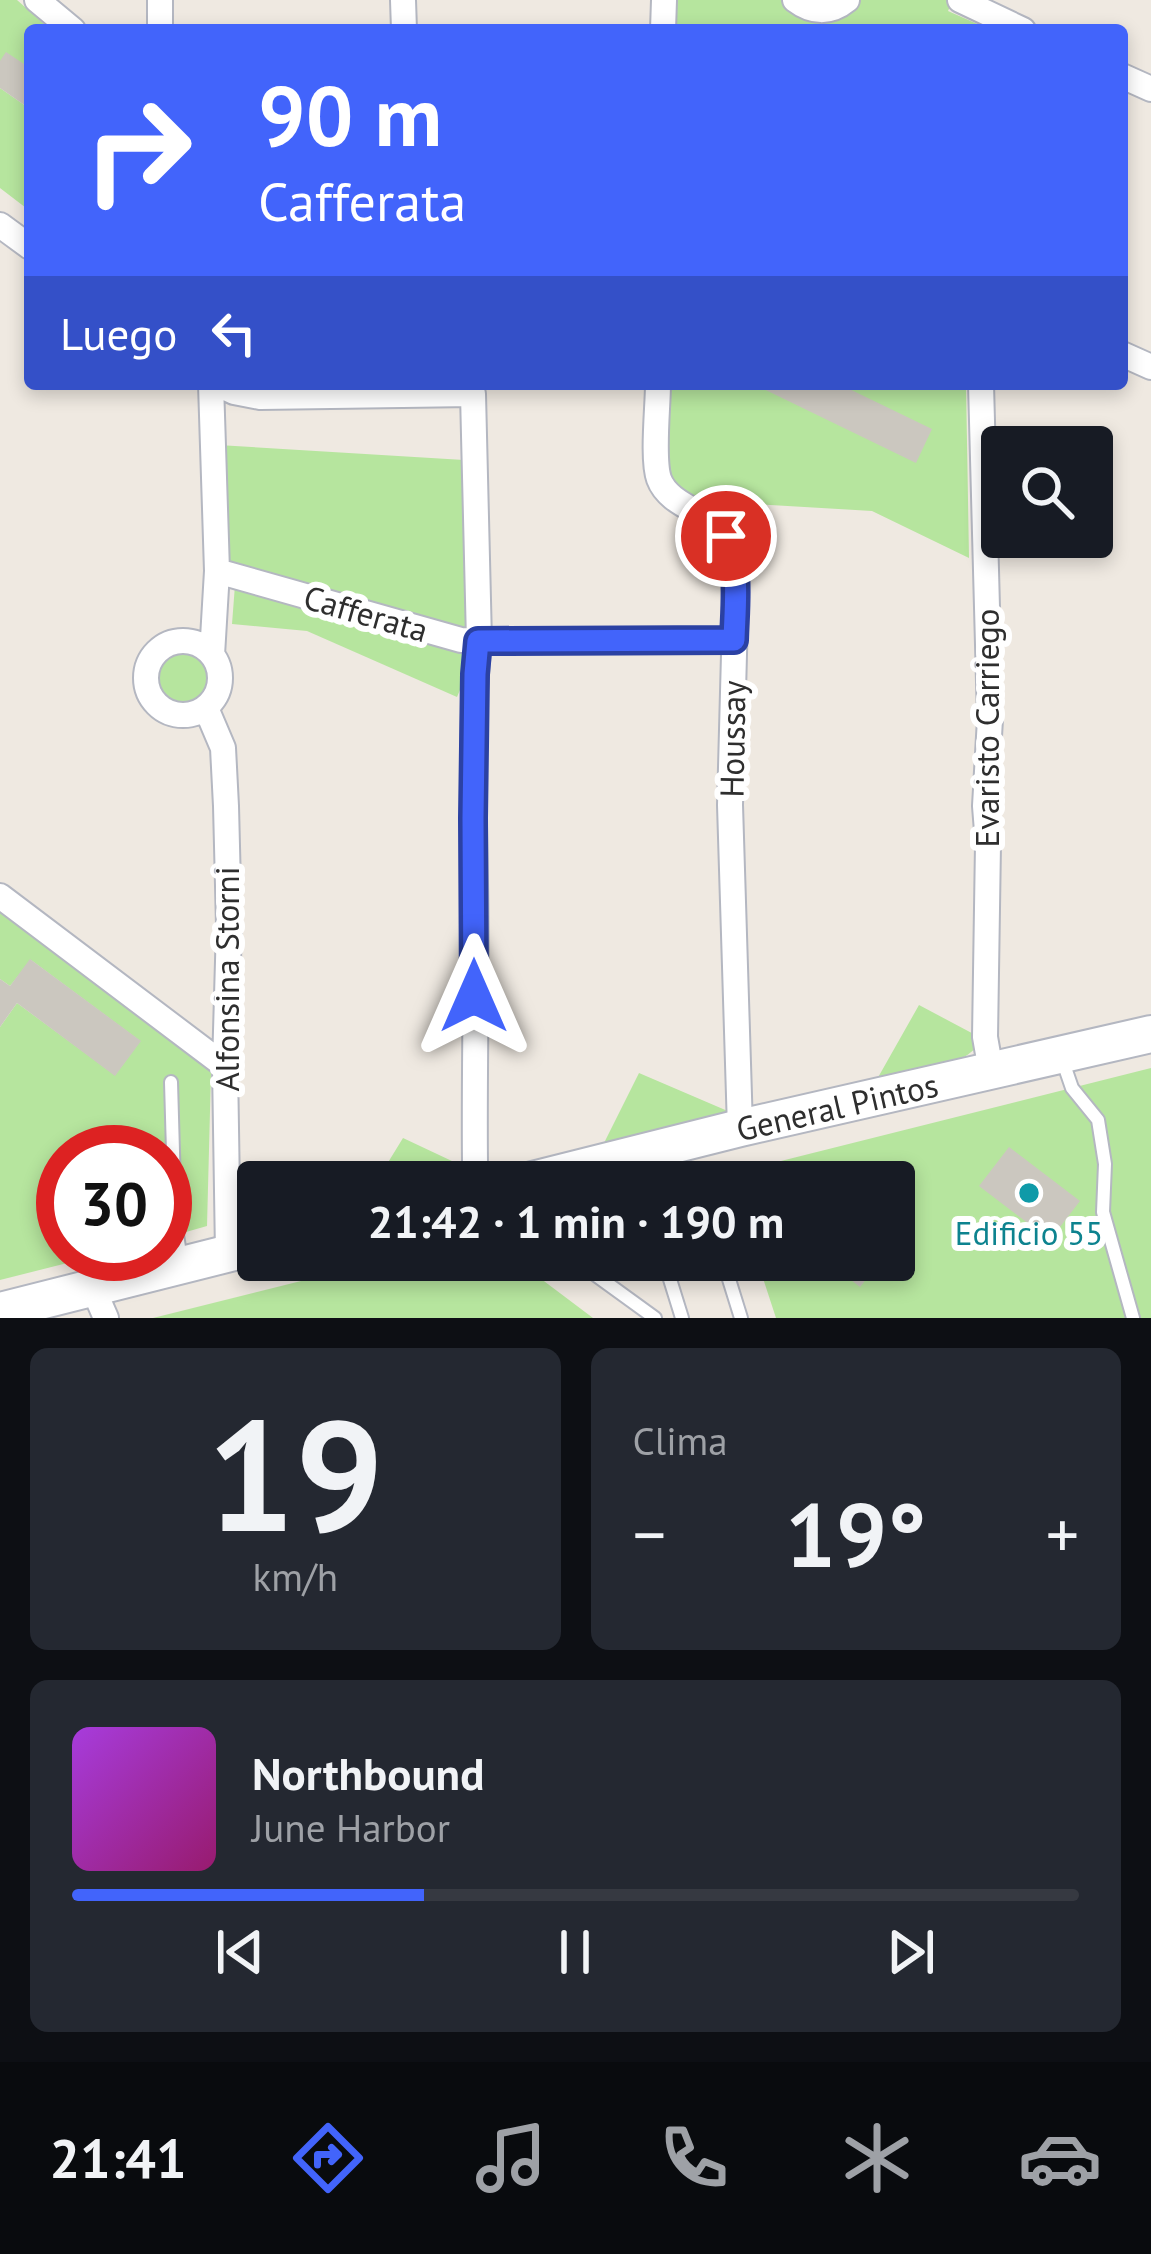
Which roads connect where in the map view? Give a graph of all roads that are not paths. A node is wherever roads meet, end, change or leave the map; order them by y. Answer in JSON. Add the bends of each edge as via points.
{"nodes":[{"id":1,"x":37,"y":0,"type":"edge"},
{"id":2,"x":795,"y":0,"type":"edge"},
{"id":3,"x":847,"y":0,"type":"edge"},
{"id":4,"x":960,"y":0,"type":"edge"},
{"id":5,"x":66,"y":24,"type":"edge"},
{"id":6,"x":1010,"y":24,"type":"edge"},
{"id":7,"x":214,"y":390,"type":"edge"},
{"id":8,"x":229,"y":390,"type":"edge"},
{"id":9,"x":658,"y":390,"type":"edge"},
{"id":10,"x":981,"y":390,"type":"edge"},
{"id":11,"x":217,"y":571,"type":"junction"},
{"id":12,"x":734,"y":640,"type":"junction"},
{"id":13,"x":478,"y":641,"type":"junction"},
{"id":14,"x":212,"y":655,"type":"junction"},
{"id":15,"x":206,"y":708,"type":"junction"},
{"id":16,"x":0,"y":896,"type":"edge"},
{"id":17,"x":1151,"y":1034,"type":"edge"},
{"id":18,"x":1061,"y":1055,"type":"junction"},
{"id":19,"x":225,"y":1066,"type":"junction"},
{"id":20,"x":991,"y":1071,"type":"junction"},
{"id":21,"x":171,"y":1082,"type":"dead end"},
{"id":22,"x":172,"y":1125,"type":"edge"},
{"id":23,"x":740,"y":1128,"type":"junction"},
{"id":24,"x":475,"y":1161,"type":"edge"},
{"id":25,"x":681,"y":1161,"type":"edge"},
{"id":26,"x":237,"y":1189,"type":"edge"},
{"id":27,"x":237,"y":1252,"type":"edge"},
{"id":28,"x":192,"y":1263,"type":"edge"},
{"id":29,"x":149,"y":1281,"type":"edge"},
{"id":30,"x":604,"y":1281,"type":"edge"},
{"id":31,"x":671,"y":1281,"type":"edge"},
{"id":32,"x":730,"y":1281,"type":"edge"},
{"id":33,"x":100,"y":1303,"type":"edge"},
{"id":34,"x":0,"y":1311,"type":"edge"},
{"id":35,"x":655,"y":1318,"type":"edge"},
{"id":36,"x":682,"y":1318,"type":"edge"},
{"id":37,"x":741,"y":1318,"type":"edge"},
{"id":38,"x":1133,"y":1318,"type":"edge"}],
"edges":[{"from":1,"to":5,"type":"street"},
{"from":2,"to":3,"type":"street","via":[[819,11]]},
{"from":4,"to":6,"type":"street"},
{"from":7,"to":11,"type":"street","name":"Alfonsina Storni"},
{"from":8,"to":13,"type":"street","via":[[260,397],[473,394]]},
{"from":9,"to":12,"type":"street","name":"Houssay","via":[[657,475],[665,491],[726,536],[736,579]]},
{"from":10,"to":20,"type":"street","name":"Evaristo Carriego"},
{"from":11,"to":13,"type":"street","name":"Cafferata"},
{"from":11,"to":14,"type":"street","name":"Alfonsina Storni"},
{"from":12,"to":13,"type":"street","name":"Cafferata"},
{"from":12,"to":23,"type":"street","name":"Houssay","via":[[730,805]]},
{"from":13,"to":24,"type":"street"},
{"from":14,"to":15,"type":"street","name":"Alfonsina Storni","via":[[219,688]]},
{"from":14,"to":15,"type":"street","via":[[193,642],[169,643],[151,658],[145,680],[153,702],[172,715]]},
{"from":15,"to":19,"type":"street","name":"Alfonsina Storni","via":[[223,748]]},
{"from":16,"to":19,"type":"street"},
{"from":17,"to":18,"type":"street","name":"General Pintos"},
{"from":18,"to":20,"type":"street","name":"General Pintos"},
{"from":18,"to":38,"type":"lane","via":[[1072,1088],[1098,1120],[1103,1212]]},
{"from":19,"to":26,"type":"street","name":"Alfonsina Storni"},
{"from":20,"to":23,"type":"street","name":"General Pintos"},
{"from":21,"to":22,"type":"lane"},
{"from":23,"to":25,"type":"street","name":"General Pintos"},
{"from":27,"to":28,"type":"street"},
{"from":29,"to":33,"type":"street"},
{"from":30,"to":35,"type":"lane"},
{"from":31,"to":36,"type":"lane"},
{"from":32,"to":37,"type":"lane"},
{"from":33,"to":34,"type":"street"}]}
